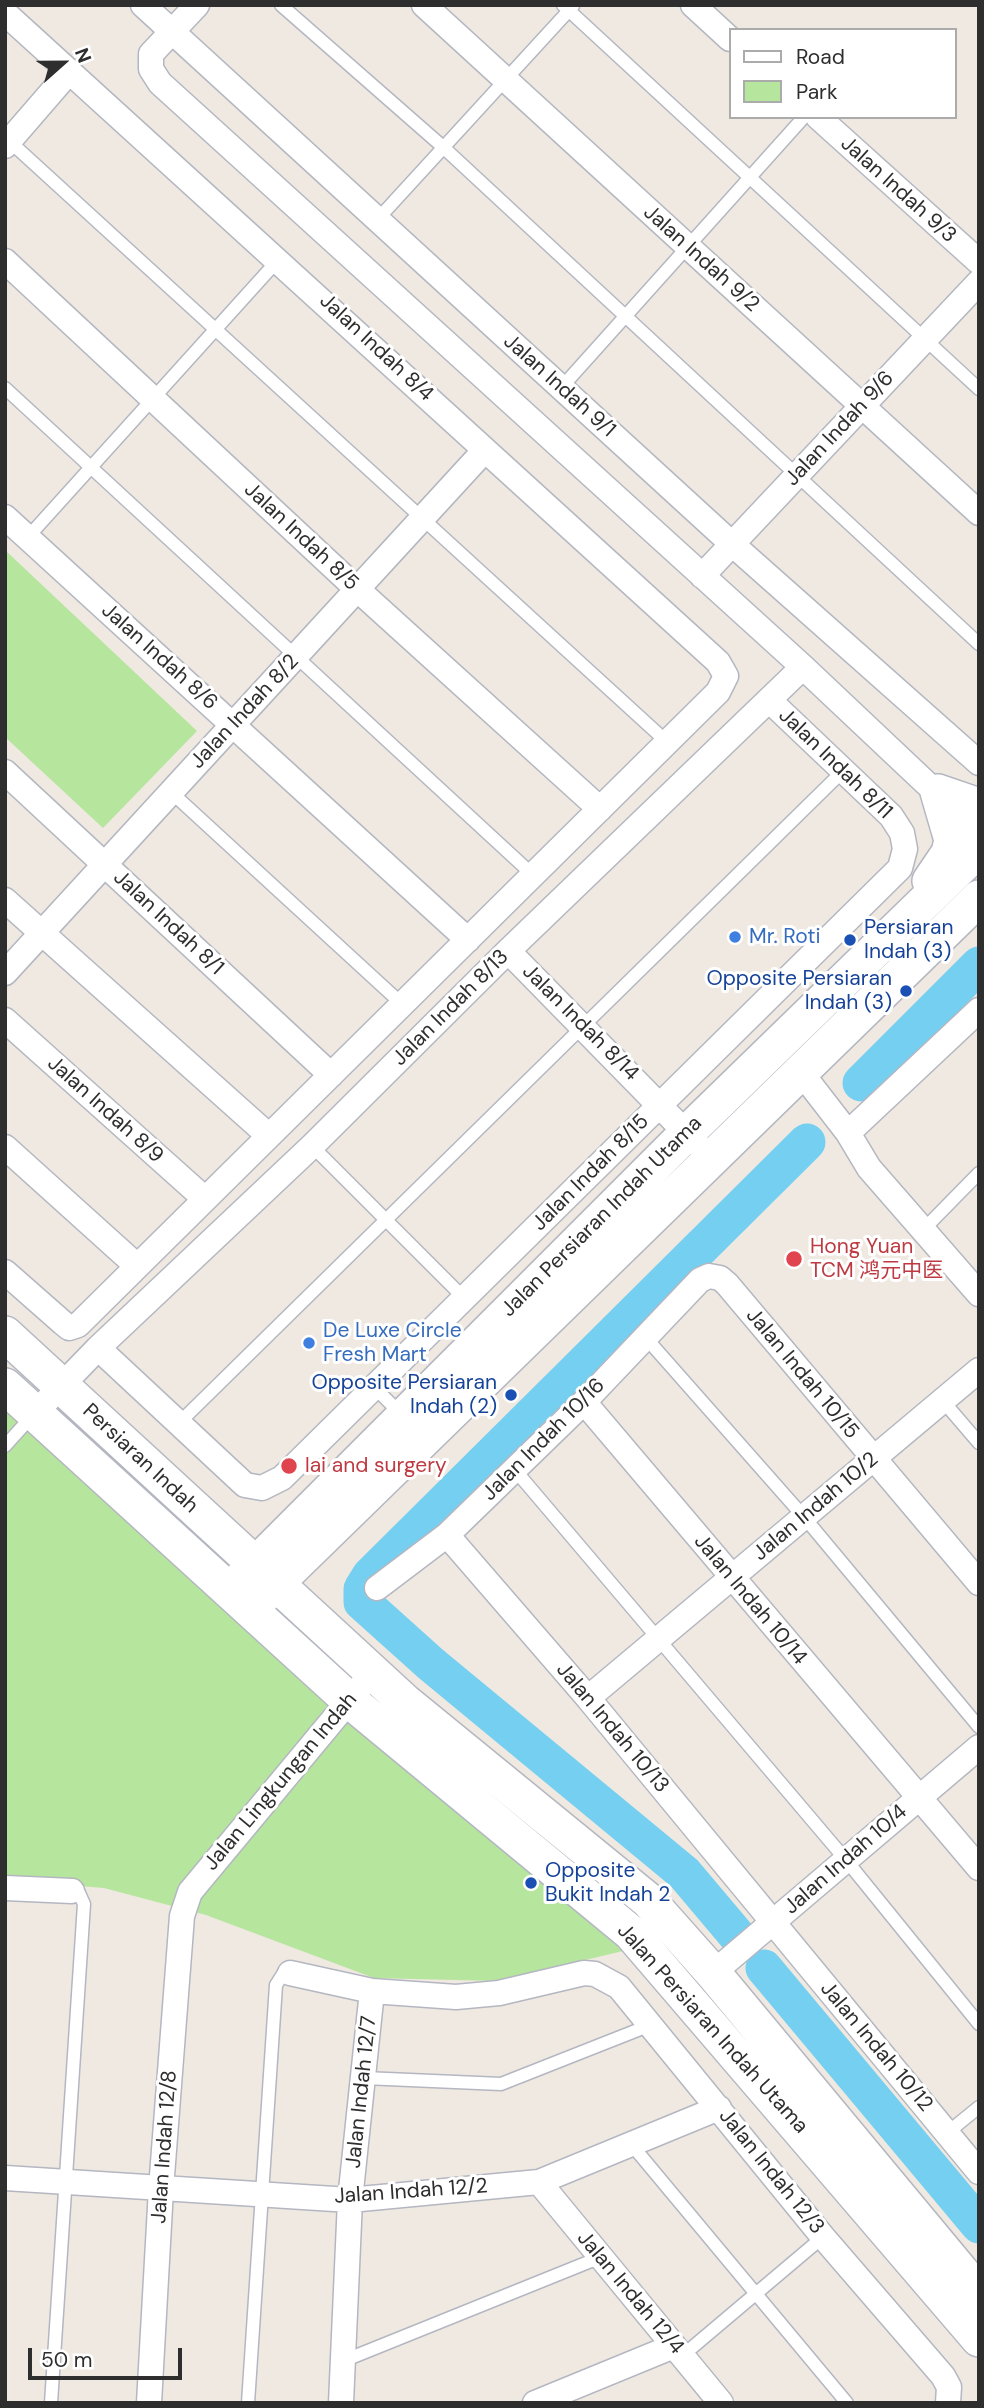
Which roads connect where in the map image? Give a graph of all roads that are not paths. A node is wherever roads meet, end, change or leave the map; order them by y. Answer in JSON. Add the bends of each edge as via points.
{"nodes":[{"id":1,"x":143,"y":5,"type":"edge"},
{"id":2,"x":197,"y":5,"type":"edge"},
{"id":3,"x":281,"y":5,"type":"edge"},
{"id":4,"x":424,"y":5,"type":"edge"},
{"id":5,"x":693,"y":5,"type":"edge"},
{"id":6,"x":568,"y":7,"type":"edge"},
{"id":7,"x":5,"y":13,"type":"edge"},
{"id":8,"x":172,"y":32,"type":"junction"},
{"id":9,"x":729,"y":38,"type":"edge"},
{"id":10,"x":69,"y":72,"type":"junction"},
{"id":11,"x":505,"y":80,"type":"junction"},
{"id":12,"x":802,"y":119,"type":"edge"},
{"id":13,"x":820,"y":119,"type":"edge"},
{"id":14,"x":7,"y":142,"type":"edge"},
{"id":15,"x":443,"y":147,"type":"junction"},
{"id":16,"x":750,"y":177,"type":"junction"},
{"id":17,"x":377,"y":219,"type":"junction"},
{"id":18,"x":688,"y":247,"type":"junction"},
{"id":19,"x":279,"y":259,"type":"junction"},
{"id":20,"x":5,"y":261,"type":"edge"},
{"id":21,"x":979,"y":262,"type":"edge"},
{"id":22,"x":979,"y":282,"type":"edge"},
{"id":23,"x":625,"y":316,"type":"junction"},
{"id":24,"x":215,"y":330,"type":"junction"},
{"id":25,"x":926,"y":338,"type":"junction"},
{"id":26,"x":5,"y":388,"type":"edge"},
{"id":27,"x":561,"y":388,"type":"junction"},
{"id":28,"x":979,"y":388,"type":"edge"},
{"id":29,"x":153,"y":399,"type":"junction"},
{"id":30,"x":862,"y":406,"type":"junction"},
{"id":31,"x":485,"y":450,"type":"junction"},
{"id":32,"x":91,"y":467,"type":"junction"},
{"id":33,"x":796,"y":475,"type":"junction"},
{"id":34,"x":979,"y":513,"type":"edge"},
{"id":35,"x":5,"y":517,"type":"edge"},
{"id":36,"x":422,"y":519,"type":"junction"},
{"id":37,"x":28,"y":537,"type":"junction"},
{"id":38,"x":732,"y":544,"type":"junction"},
{"id":39,"x":702,"y":576,"type":"junction"},
{"id":40,"x":357,"y":589,"type":"junction"},
{"id":41,"x":979,"y":644,"type":"edge"},
{"id":42,"x":296,"y":656,"type":"junction"},
{"id":43,"x":803,"y":667,"type":"junction"},
{"id":44,"x":770,"y":701,"type":"junction"},
{"id":45,"x":234,"y":724,"type":"junction"},
{"id":46,"x":667,"y":742,"type":"junction"},
{"id":47,"x":979,"y":763,"type":"edge"},
{"id":48,"x":843,"y":771,"type":"junction"},
{"id":49,"x":5,"y":772,"type":"edge"},
{"id":50,"x":171,"y":792,"type":"junction"},
{"id":51,"x":938,"y":792,"type":"junction"},
{"id":52,"x":979,"y":806,"type":"edge"},
{"id":53,"x":600,"y":809,"type":"junction"},
{"id":54,"x":979,"y":833,"type":"edge"},
{"id":55,"x":979,"y":849,"type":"edge"},
{"id":56,"x":105,"y":864,"type":"junction"},
{"id":57,"x":900,"y":868,"type":"joint"},
{"id":58,"x":533,"y":875,"type":"junction"},
{"id":59,"x":979,"y":877,"type":"edge"},
{"id":60,"x":979,"y":898,"type":"edge"},
{"id":61,"x":5,"y":901,"type":"edge"},
{"id":62,"x":41,"y":934,"type":"junction"},
{"id":63,"x":468,"y":940,"type":"junction"},
{"id":64,"x":884,"y":942,"type":"junction"},
{"id":65,"x":508,"y":951,"type":"junction"},
{"id":66,"x":912,"y":961,"type":"junction"},
{"id":67,"x":5,"y":973,"type":"edge"},
{"id":68,"x":402,"y":1004,"type":"junction"},
{"id":69,"x":979,"y":1010,"type":"edge"},
{"id":70,"x":5,"y":1020,"type":"edge"},
{"id":71,"x":583,"y":1026,"type":"junction"},
{"id":72,"x":800,"y":1071,"type":"junction"},
{"id":73,"x":331,"y":1075,"type":"junction"},
{"id":74,"x":661,"y":1104,"type":"junction"},
{"id":75,"x":848,"y":1133,"type":"junction"},
{"id":76,"x":269,"y":1136,"type":"junction"},
{"id":77,"x":698,"y":1145,"type":"junction"},
{"id":78,"x":312,"y":1146,"type":"junction"},
{"id":79,"x":5,"y":1147,"type":"edge"},
{"id":80,"x":979,"y":1173,"type":"edge"},
{"id":81,"x":205,"y":1199,"type":"junction"},
{"id":82,"x":386,"y":1220,"type":"junction"},
{"id":83,"x":916,"y":1227,"type":"junction"},
{"id":84,"x":137,"y":1266,"type":"junction"},
{"id":85,"x":5,"y":1272,"type":"edge"},
{"id":86,"x":699,"y":1280,"type":"joint"},
{"id":87,"x":979,"y":1294,"type":"edge"},
{"id":88,"x":464,"y":1298,"type":"junction"},
{"id":89,"x":5,"y":1334,"type":"edge"},
{"id":90,"x":646,"y":1338,"type":"junction"},
{"id":91,"x":98,"y":1348,"type":"junction"},
{"id":92,"x":979,"y":1370,"type":"edge"},
{"id":93,"x":60,"y":1385,"type":"junction"},
{"id":94,"x":5,"y":1386,"type":"edge"},
{"id":95,"x":374,"y":1387,"type":"junction"},
{"id":96,"x":943,"y":1401,"type":"junction"},
{"id":97,"x":584,"y":1402,"type":"junction"},
{"id":98,"x":35,"y":1413,"type":"junction"},
{"id":99,"x":402,"y":1416,"type":"junction"},
{"id":100,"x":179,"y":1423,"type":"junction"},
{"id":101,"x":979,"y":1443,"type":"edge"},
{"id":102,"x":5,"y":1446,"type":"edge"},
{"id":103,"x":873,"y":1459,"type":"junction"},
{"id":104,"x":515,"y":1470,"type":"junction"},
{"id":105,"x":178,"y":1494,"type":"junction"},
{"id":106,"x":330,"y":1509,"type":"junction"},
{"id":107,"x":803,"y":1517,"type":"junction"},
{"id":108,"x":447,"y":1535,"type":"junction"},
{"id":109,"x":265,"y":1574,"type":"junction"},
{"id":110,"x":731,"y":1578,"type":"junction"},
{"id":111,"x":979,"y":1583,"type":"edge"},
{"id":112,"x":377,"y":1588,"type":"dead end"},
{"id":113,"x":240,"y":1599,"type":"junction"},
{"id":114,"x":660,"y":1638,"type":"junction"},
{"id":115,"x":363,"y":1664,"type":"junction"},
{"id":116,"x":588,"y":1698,"type":"junction"},
{"id":117,"x":349,"y":1700,"type":"junction"},
{"id":118,"x":979,"y":1727,"type":"edge"},
{"id":119,"x":979,"y":1747,"type":"edge"},
{"id":120,"x":918,"y":1797,"type":"junction"},
{"id":121,"x":846,"y":1860,"type":"junction"},
{"id":122,"x":979,"y":1868,"type":"edge"},
{"id":123,"x":5,"y":1888,"type":"edge"},
{"id":124,"x":72,"y":1891,"type":"joint"},
{"id":125,"x":190,"y":1892,"type":"joint"},
{"id":126,"x":774,"y":1922,"type":"junction"},
{"id":127,"x":631,"y":1933,"type":"junction"},
{"id":128,"x":290,"y":1973,"type":"joint"},
{"id":129,"x":713,"y":1973,"type":"junction"},
{"id":130,"x":372,"y":1991,"type":"junction"},
{"id":131,"x":979,"y":2024,"type":"edge"},
{"id":132,"x":648,"y":2026,"type":"junction"},
{"id":133,"x":364,"y":2078,"type":"junction"},
{"id":134,"x":979,"y":2107,"type":"edge"},
{"id":135,"x":719,"y":2108,"type":"junction"},
{"id":136,"x":796,"y":2122,"type":"junction"},
{"id":137,"x":947,"y":2133,"type":"junction"},
{"id":138,"x":631,"y":2144,"type":"junction"},
{"id":139,"x":979,"y":2172,"type":"edge"},
{"id":140,"x":5,"y":2178,"type":"edge"},
{"id":141,"x":64,"y":2180,"type":"junction"},
{"id":142,"x":538,"y":2182,"type":"junction"},
{"id":143,"x":161,"y":2189,"type":"junction"},
{"id":144,"x":262,"y":2196,"type":"junction"},
{"id":145,"x":350,"y":2200,"type":"junction"},
{"id":146,"x":823,"y":2237,"type":"junction"},
{"id":147,"x":601,"y":2257,"type":"junction"},
{"id":148,"x":979,"y":2293,"type":"edge"},
{"id":149,"x":756,"y":2294,"type":"junction"},
{"id":150,"x":979,"y":2339,"type":"edge"},
{"id":151,"x":678,"y":2351,"type":"junction"},
{"id":152,"x":344,"y":2361,"type":"junction"},
{"id":153,"x":51,"y":2403,"type":"edge"},
{"id":154,"x":149,"y":2403,"type":"edge"},
{"id":155,"x":248,"y":2403,"type":"edge"},
{"id":156,"x":341,"y":2403,"type":"edge"},
{"id":157,"x":535,"y":2403,"type":"edge"},
{"id":158,"x":721,"y":2403,"type":"edge"},
{"id":159,"x":847,"y":2403,"type":"edge"},
{"id":160,"x":948,"y":2403,"type":"edge"}],
"edges":[{"from":1,"to":8,"type":"street","name":"Jalan Indah 9/1"},
{"from":2,"to":8,"type":"street"},
{"from":3,"to":15,"type":"lane"},
{"from":4,"to":11,"type":"street","name":"Jalan Indah 9/2"},
{"from":5,"to":9,"type":"street"},
{"from":6,"to":11,"type":"lane"},
{"from":6,"to":16,"type":"lane"},
{"from":7,"to":10,"type":"street","name":"Jalan Indah 8/4"},
{"from":8,"to":17,"type":"street","name":"Jalan Indah 9/1"},
{"from":8,"to":39,"type":"street","name":"Jalan Indah 9/1","via":[[151,54],[151,69],[160,83]]},
{"from":10,"to":14,"type":"street"},
{"from":10,"to":19,"type":"street","name":"Jalan Indah 8/4"},
{"from":11,"to":15,"type":"lane"},
{"from":11,"to":18,"type":"street","name":"Jalan Indah 9/2"},
{"from":12,"to":16,"type":"lane"},
{"from":13,"to":21,"type":"street","name":"Jalan Indah 9/3"},
{"from":14,"to":24,"type":"lane"},
{"from":15,"to":17,"type":"lane"},
{"from":15,"to":23,"type":"lane"},
{"from":16,"to":18,"type":"lane"},
{"from":16,"to":25,"type":"lane"},
{"from":17,"to":27,"type":"street","name":"Jalan Indah 9/1"},
{"from":18,"to":23,"type":"lane"},
{"from":18,"to":30,"type":"street","name":"Jalan Indah 9/2"},
{"from":19,"to":24,"type":"lane"},
{"from":19,"to":31,"type":"street","name":"Jalan Indah 8/4"},
{"from":20,"to":29,"type":"street","name":"Jalan Indah 8/5"},
{"from":22,"to":25,"type":"street","name":"Jalan Indah 9/6"},
{"from":23,"to":27,"type":"lane"},
{"from":23,"to":33,"type":"lane"},
{"from":24,"to":29,"type":"lane"},
{"from":24,"to":36,"type":"lane"},
{"from":25,"to":28,"type":"lane"},
{"from":25,"to":30,"type":"street","name":"Jalan Indah 9/6"},
{"from":26,"to":32,"type":"lane"},
{"from":27,"to":38,"type":"street","name":"Jalan Indah 9/1"},
{"from":29,"to":32,"type":"lane"},
{"from":29,"to":40,"type":"street","name":"Jalan Indah 8/5"},
{"from":30,"to":33,"type":"street","name":"Jalan Indah 9/6"},
{"from":30,"to":34,"type":"street","name":"Jalan Indah 9/2"},
{"from":31,"to":36,"type":"street","name":"Jalan Indah 8/2"},
{"from":31,"to":46,"type":"street","name":"Jalan Indah 8/4","via":[[718,662],[726,676],[718,692]]},
{"from":32,"to":37,"type":"lane"},
{"from":32,"to":42,"type":"lane"},
{"from":33,"to":38,"type":"street","name":"Jalan Indah 9/6"},
{"from":33,"to":41,"type":"lane"},
{"from":35,"to":37,"type":"street","name":"Jalan Indah 8/6"},
{"from":36,"to":40,"type":"street","name":"Jalan Indah 8/2"},
{"from":36,"to":46,"type":"lane"},
{"from":37,"to":45,"type":"street","name":"Jalan Indah 8/6"},
{"from":38,"to":39,"type":"street","name":"Jalan Indah 9/6"},
{"from":38,"to":47,"type":"street","name":"Jalan Indah 9/1"},
{"from":39,"to":43,"type":"street","name":"Jalan Indah 9/1"},
{"from":40,"to":42,"type":"street","name":"Jalan Indah 8/2"},
{"from":40,"to":53,"type":"street","name":"Jalan Indah 8/5"},
{"from":42,"to":45,"type":"street","name":"Jalan Indah 8/2"},
{"from":42,"to":58,"type":"lane"},
{"from":43,"to":44,"type":"street","name":"Jalan Indah 8/13"},
{"from":43,"to":51,"type":"street","name":"Jalan Indah 9/1"},
{"from":44,"to":48,"type":"street","name":"Jalan Indah 8/11"},
{"from":44,"to":65,"type":"street","name":"Jalan Indah 8/13"},
{"from":45,"to":50,"type":"street","name":"Jalan Indah 8/2"},
{"from":45,"to":63,"type":"street","name":"Jalan Indah 8/6"},
{"from":46,"to":53,"type":"street"},
{"from":48,"to":57,"type":"street","name":"Jalan Indah 8/11","via":[[891,816],[902,833],[905,849]]},
{"from":48,"to":71,"type":"lane"},
{"from":49,"to":56,"type":"street","name":"Jalan Indah 8/1"},
{"from":50,"to":56,"type":"street","name":"Jalan Indah 8/2"},
{"from":50,"to":68,"type":"lane"},
{"from":51,"to":52,"type":"main road"},
{"from":51,"to":54,"type":"street","name":"Jalan Indah 9/1"},
{"from":51,"to":64,"type":"main road","via":[[952,840],[949,853]]},
{"from":53,"to":58,"type":"street"},
{"from":55,"to":64,"type":"main road","name":"Jalan Persiaran Indah Utama"},
{"from":56,"to":62,"type":"street","name":"Jalan Indah 8/2"},
{"from":56,"to":73,"type":"street","name":"Jalan Indah 8/1"},
{"from":57,"to":74,"type":"street","name":"Jalan Indah 8/15"},
{"from":58,"to":63,"type":"street"},
{"from":59,"to":66,"type":"main road","via":[[950,905]]},
{"from":60,"to":66,"type":"main road","name":"Jalan Persiaran Indah Utama"},
{"from":61,"to":62,"type":"street"},
{"from":62,"to":67,"type":"street","name":"Jalan Indah 8/2"},
{"from":62,"to":76,"type":"street"},
{"from":63,"to":68,"type":"street"},
{"from":64,"to":77,"type":"main road","name":"Jalan Persiaran Indah Utama"},
{"from":65,"to":71,"type":"street","name":"Jalan Indah 8/14"},
{"from":65,"to":78,"type":"street","name":"Jalan Indah 8/13"},
{"from":66,"to":72,"type":"main road","name":"Jalan Persiaran Indah Utama"},
{"from":68,"to":73,"type":"street"},
{"from":69,"to":75,"type":"street"},
{"from":70,"to":81,"type":"street","name":"Jalan Indah 8/9"},
{"from":71,"to":74,"type":"street","name":"Jalan Indah 8/14"},
{"from":71,"to":82,"type":"lane"},
{"from":72,"to":75,"type":"street"},
{"from":72,"to":77,"type":"main road","name":"Jalan Persiaran Indah Utama"},
{"from":73,"to":76,"type":"street"},
{"from":74,"to":77,"type":"street","name":"Jalan Indah 8/14"},
{"from":74,"to":88,"type":"street","name":"Jalan Indah 8/15"},
{"from":75,"to":83,"type":"street","via":[[863,1172]]},
{"from":76,"to":81,"type":"street"},
{"from":77,"to":99,"type":"main road","name":"Jalan Persiaran Indah Utama"},
{"from":77,"to":106,"type":"main road","name":"Jalan Persiaran Indah Utama"},
{"from":78,"to":82,"type":"lane"},
{"from":78,"to":91,"type":"street","name":"Jalan Indah 8/13"},
{"from":79,"to":84,"type":"street"},
{"from":80,"to":83,"type":"lane"},
{"from":81,"to":84,"type":"street"},
{"from":82,"to":88,"type":"lane"},
{"from":82,"to":100,"type":"lane"},
{"from":83,"to":87,"type":"street"},
{"from":84,"to":85,"type":"street","via":[[78,1325],[69,1328]]},
{"from":86,"to":90,"type":"street","name":"Jalan Indah 10/16"},
{"from":86,"to":103,"type":"street","name":"Jalan Indah 10/15","via":[[709,1276],[727,1284]]},
{"from":88,"to":95,"type":"street","name":"Jalan Indah 8/15"},
{"from":89,"to":93,"type":"main road","name":"Persiaran Indah"},
{"from":90,"to":97,"type":"street","name":"Jalan Indah 10/16"},
{"from":90,"to":107,"type":"lane"},
{"from":91,"to":93,"type":"street","name":"Jalan Indah 8/13"},
{"from":91,"to":100,"type":"street"},
{"from":92,"to":96,"type":"street","name":"Jalan Indah 10/2"},
{"from":93,"to":98,"type":"street","name":"Jalan Indah 8/13"},
{"from":93,"to":105,"type":"main road","name":"Persiaran Indah"},
{"from":94,"to":98,"type":"main road","name":"Persiaran Indah"},
{"from":95,"to":99,"type":"lane"},
{"from":95,"to":100,"type":"street","name":"Jalan Indah 8/15","via":[[282,1478],[262,1488],[245,1485]]},
{"from":96,"to":101,"type":"lane"},
{"from":96,"to":103,"type":"street","name":"Jalan Indah 10/2"},
{"from":97,"to":104,"type":"street","name":"Jalan Indah 10/16"},
{"from":97,"to":110,"type":"street","name":"Jalan Indah 10/14"},
{"from":98,"to":102,"type":"lane"},
{"from":98,"to":113,"type":"main road","name":"Persiaran Indah"},
{"from":99,"to":106,"type":"main road","name":"Jalan Persiaran Indah Utama"},
{"from":103,"to":107,"type":"street","name":"Jalan Indah 10/2"},
{"from":103,"to":111,"type":"street","name":"Jalan Indah 10/15"},
{"from":104,"to":108,"type":"street","name":"Jalan Indah 10/16"},
{"from":104,"to":114,"type":"lane"},
{"from":105,"to":106,"type":"main road","via":[[242,1527],[255,1529]]},
{"from":105,"to":109,"type":"main road","name":"Persiaran Indah"},
{"from":106,"to":109,"type":"main road","name":"Jalan Persiaran Indah Utama"},
{"from":106,"to":115,"type":"main road","via":[[312,1577],[320,1605]]},
{"from":107,"to":110,"type":"street","name":"Jalan Indah 10/2"},
{"from":107,"to":118,"type":"lane"},
{"from":108,"to":112,"type":"street","name":"Jalan Indah 10/16"},
{"from":108,"to":116,"type":"street","name":"Jalan Indah 10/13"},
{"from":109,"to":113,"type":"main road","name":"Jalan Persiaran Indah Utama"},
{"from":109,"to":115,"type":"main road","name":"Jalan Persiaran Indah Utama"},
{"from":110,"to":114,"type":"street","name":"Jalan Indah 10/2"},
{"from":110,"to":120,"type":"street","name":"Jalan Indah 10/14"},
{"from":113,"to":117,"type":"main road","name":"Jalan Persiaran Indah Utama"},
{"from":114,"to":116,"type":"street","name":"Jalan Indah 10/2"},
{"from":114,"to":121,"type":"lane"},
{"from":115,"to":117,"type":"street","name":"Jalan Lingkungan Indah"},
{"from":115,"to":129,"type":"main road","name":"Jalan Persiaran Indah Utama","via":[[649,1901]]},
{"from":116,"to":126,"type":"street","name":"Jalan Indah 10/13"},
{"from":117,"to":125,"type":"street","name":"Jalan Lingkungan Indah"},
{"from":117,"to":127,"type":"main road","name":"Jalan Persiaran Indah Utama"},
{"from":119,"to":120,"type":"street","name":"Jalan Indah 10/4"},
{"from":120,"to":121,"type":"street","name":"Jalan Indah 10/4"},
{"from":120,"to":122,"type":"street","name":"Jalan Indah 10/14"},
{"from":121,"to":126,"type":"street","name":"Jalan Indah 10/4"},
{"from":121,"to":131,"type":"lane"},
{"from":123,"to":124,"type":"street"},
{"from":124,"to":141,"type":"lane","via":[[84,1904]]},
{"from":125,"to":143,"type":"street","name":"Jalan Indah 12/8","via":[[183,1916]]},
{"from":126,"to":129,"type":"street","name":"Jalan Indah 10/4"},
{"from":126,"to":137,"type":"street","name":"Jalan Indah 10/12"},
{"from":127,"to":129,"type":"main road","via":[[670,1957]]},
{"from":127,"to":136,"type":"main road","name":"Jalan Persiaran Indah Utama"},
{"from":128,"to":130,"type":"street"},
{"from":128,"to":144,"type":"lane","via":[[283,1974],[276,1985]]},
{"from":129,"to":136,"type":"main road","via":[[743,2040]]},
{"from":129,"to":148,"type":"main road","name":"Jalan Persiaran Indah Utama"},
{"from":130,"to":132,"type":"street","name":"Jalan Indah 12/3","via":[[476,1996],[564,1975],[595,1975],[619,1987]]},
{"from":130,"to":133,"type":"street","name":"Jalan Indah 12/7"},
{"from":132,"to":133,"type":"lane","via":[[501,2084]]},
{"from":132,"to":135,"type":"street","name":"Jalan Indah 12/3"},
{"from":133,"to":145,"type":"street","name":"Jalan Indah 12/7"},
{"from":134,"to":137,"type":"lane"},
{"from":135,"to":138,"type":"street","name":"Jalan Indah 12/2"},
{"from":135,"to":146,"type":"street","name":"Jalan Indah 12/3"},
{"from":136,"to":150,"type":"main road","name":"Jalan Persiaran Indah Utama"},
{"from":137,"to":139,"type":"street","name":"Jalan Indah 10/12"},
{"from":138,"to":142,"type":"street","name":"Jalan Indah 12/2"},
{"from":138,"to":149,"type":"lane"},
{"from":140,"to":141,"type":"street","name":"Jalan Indah 12/2"},
{"from":141,"to":143,"type":"street","name":"Jalan Indah 12/2"},
{"from":141,"to":153,"type":"lane"},
{"from":142,"to":145,"type":"street","name":"Jalan Indah 12/2"},
{"from":142,"to":147,"type":"street","name":"Jalan Indah 12/4"},
{"from":143,"to":144,"type":"street","name":"Jalan Indah 12/2"},
{"from":143,"to":154,"type":"street","name":"Jalan Indah 12/8"},
{"from":144,"to":145,"type":"street","name":"Jalan Indah 12/2"},
{"from":144,"to":155,"type":"lane"},
{"from":145,"to":152,"type":"street","name":"Jalan Indah 12/7"},
{"from":146,"to":149,"type":"lane"},
{"from":146,"to":160,"type":"street","name":"Jalan Indah 12/3","via":[[943,2376],[949,2387]]},
{"from":147,"to":151,"type":"street","name":"Jalan Indah 12/4"},
{"from":147,"to":152,"type":"lane"},
{"from":149,"to":151,"type":"lane"},
{"from":149,"to":159,"type":"lane"},
{"from":151,"to":157,"type":"street"},
{"from":151,"to":158,"type":"street","name":"Jalan Indah 12/4"},
{"from":152,"to":156,"type":"street","name":"Jalan Indah 12/7"}]}
